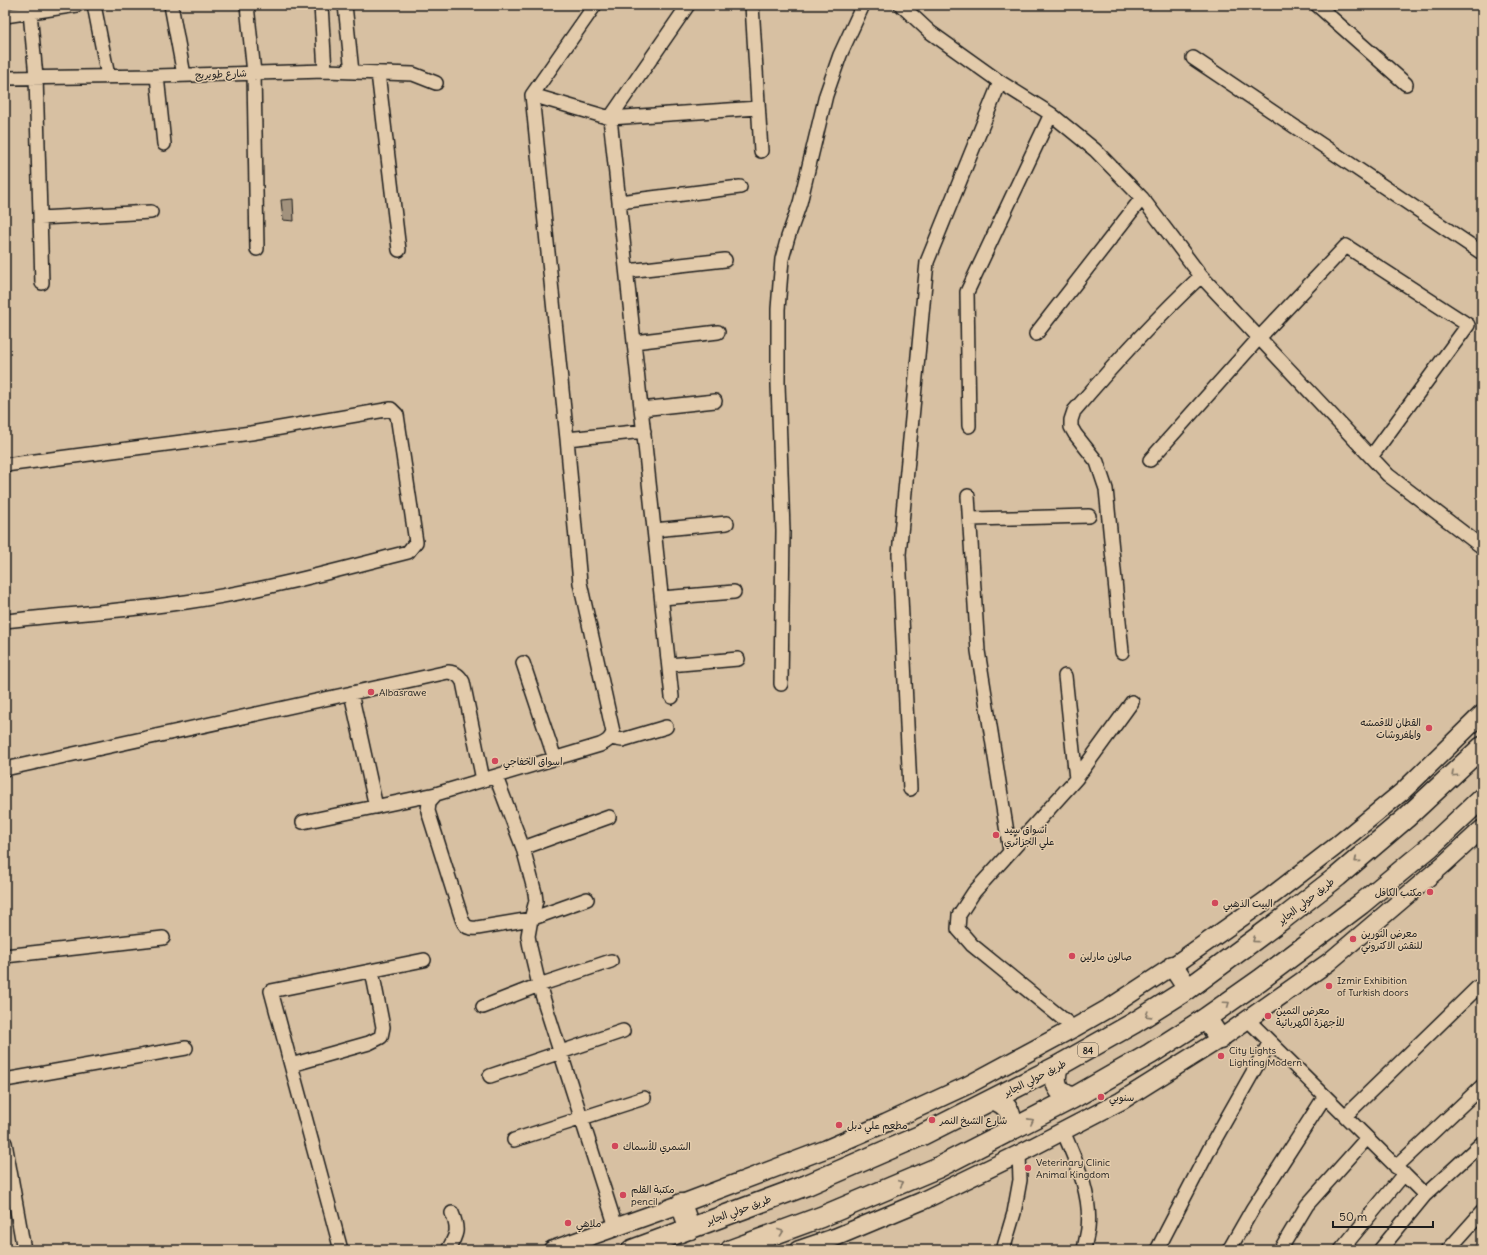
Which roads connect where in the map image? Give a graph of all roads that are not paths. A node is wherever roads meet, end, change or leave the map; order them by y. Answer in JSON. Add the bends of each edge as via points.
{"nodes":[{"id":1,"x":76,"y":5,"type":"edge"},
{"id":2,"x":94,"y":5,"type":"edge"},
{"id":3,"x":171,"y":5,"type":"edge"},
{"id":4,"x":246,"y":5,"type":"edge"},
{"id":5,"x":321,"y":5,"type":"edge"},
{"id":6,"x":345,"y":5,"type":"edge"},
{"id":7,"x":595,"y":5,"type":"edge"},
{"id":8,"x":688,"y":5,"type":"edge"},
{"id":9,"x":752,"y":5,"type":"edge"},
{"id":10,"x":863,"y":5,"type":"edge"},
{"id":11,"x":901,"y":5,"type":"edge"},
{"id":12,"x":1316,"y":5,"type":"edge"},
{"id":13,"x":30,"y":12,"type":"junction"},
{"id":14,"x":5,"y":16,"type":"edge"},
{"id":15,"x":1193,"y":58,"type":"dead end"},
{"id":16,"x":326,"y":71,"type":"junction"},
{"id":17,"x":352,"y":72,"type":"junction"},
{"id":18,"x":254,"y":73,"type":"junction"},
{"id":19,"x":378,"y":73,"type":"junction"},
{"id":20,"x":184,"y":75,"type":"junction"},
{"id":21,"x":108,"y":76,"type":"junction"},
{"id":22,"x":157,"y":76,"type":"junction"},
{"id":23,"x":36,"y":77,"type":"junction"},
{"id":24,"x":5,"y":78,"type":"edge"},
{"id":25,"x":1000,"y":82,"type":"junction"},
{"id":26,"x":436,"y":83,"type":"dead end"},
{"id":27,"x":1406,"y":84,"type":"dead end"},
{"id":28,"x":532,"y":95,"type":"junction"},
{"id":29,"x":758,"y":108,"type":"junction"},
{"id":30,"x":1051,"y":114,"type":"junction"},
{"id":31,"x":610,"y":118,"type":"junction"},
{"id":32,"x":164,"y":144,"type":"dead end"},
{"id":33,"x":761,"y":151,"type":"dead end"},
{"id":34,"x":740,"y":188,"type":"dead end"},
{"id":35,"x":1142,"y":198,"type":"junction"},
{"id":36,"x":619,"y":202,"type":"junction"},
{"id":37,"x":151,"y":212,"type":"dead end"},
{"id":38,"x":40,"y":218,"type":"junction"},
{"id":39,"x":257,"y":249,"type":"dead end"},
{"id":40,"x":400,"y":250,"type":"dead end"},
{"id":41,"x":1482,"y":253,"type":"edge"},
{"id":42,"x":725,"y":260,"type":"dead end"},
{"id":43,"x":627,"y":271,"type":"junction"},
{"id":44,"x":1202,"y":276,"type":"junction"},
{"id":45,"x":42,"y":283,"type":"dead end"},
{"id":46,"x":718,"y":332,"type":"dead end"},
{"id":47,"x":1036,"y":334,"type":"dead end"},
{"id":48,"x":1259,"y":338,"type":"junction"},
{"id":49,"x":634,"y":342,"type":"junction"},
{"id":50,"x":715,"y":401,"type":"dead end"},
{"id":51,"x":641,"y":409,"type":"junction"},
{"id":52,"x":969,"y":426,"type":"dead end"},
{"id":53,"x":644,"y":431,"type":"junction"},
{"id":54,"x":567,"y":439,"type":"junction"},
{"id":55,"x":1372,"y":457,"type":"junction"},
{"id":56,"x":1150,"y":460,"type":"dead end"},
{"id":57,"x":5,"y":465,"type":"edge"},
{"id":58,"x":968,"y":496,"type":"dead end"},
{"id":59,"x":1089,"y":516,"type":"dead end"},
{"id":60,"x":970,"y":519,"type":"junction"},
{"id":61,"x":727,"y":523,"type":"dead end"},
{"id":62,"x":654,"y":530,"type":"junction"},
{"id":63,"x":1482,"y":546,"type":"edge"},
{"id":64,"x":734,"y":592,"type":"dead end"},
{"id":65,"x":662,"y":598,"type":"junction"},
{"id":66,"x":5,"y":621,"type":"edge"},
{"id":67,"x":1122,"y":652,"type":"dead end"},
{"id":68,"x":738,"y":659,"type":"dead end"},
{"id":69,"x":523,"y":663,"type":"dead end"},
{"id":70,"x":669,"y":665,"type":"junction"},
{"id":71,"x":1064,"y":676,"type":"dead end"},
{"id":72,"x":781,"y":684,"type":"dead end"},
{"id":73,"x":351,"y":693,"type":"junction"},
{"id":74,"x":672,"y":697,"type":"dead end"},
{"id":75,"x":1132,"y":702,"type":"dead end"},
{"id":76,"x":1482,"y":714,"type":"edge"},
{"id":77,"x":666,"y":727,"type":"dead end"},
{"id":78,"x":611,"y":738,"type":"junction"},
{"id":79,"x":1482,"y":747,"type":"edge"},
{"id":80,"x":555,"y":759,"type":"junction"},
{"id":81,"x":5,"y":769,"type":"edge"},
{"id":82,"x":496,"y":777,"type":"junction"},
{"id":83,"x":1076,"y":779,"type":"junction"},
{"id":84,"x":483,"y":780,"type":"junction"},
{"id":85,"x":910,"y":789,"type":"dead end"},
{"id":86,"x":436,"y":794,"type":"junction"},
{"id":87,"x":1482,"y":798,"type":"edge"},
{"id":88,"x":376,"y":807,"type":"junction"},
{"id":89,"x":609,"y":817,"type":"dead end"},
{"id":90,"x":303,"y":822,"type":"dead end"},
{"id":91,"x":1482,"y":829,"type":"edge"},
{"id":92,"x":523,"y":848,"type":"junction"},
{"id":93,"x":1010,"y":851,"type":"junction"},
{"id":94,"x":587,"y":899,"type":"dead end"},
{"id":95,"x":530,"y":919,"type":"junction"},
{"id":96,"x":163,"y":938,"type":"dead end"},
{"id":97,"x":5,"y":956,"type":"edge"},
{"id":98,"x":424,"y":960,"type":"dead end"},
{"id":99,"x":611,"y":961,"type":"dead end"},
{"id":100,"x":1173,"y":966,"type":"junction"},
{"id":101,"x":372,"y":971,"type":"junction"},
{"id":102,"x":539,"y":985,"type":"junction"},
{"id":103,"x":1478,"y":987,"type":"dead end"},
{"id":104,"x":1188,"y":989,"type":"junction"},
{"id":105,"x":483,"y":1007,"type":"dead end"},
{"id":106,"x":1206,"y":1018,"type":"junction"},
{"id":107,"x":1248,"y":1020,"type":"junction"},
{"id":108,"x":1074,"y":1028,"type":"junction"},
{"id":109,"x":623,"y":1031,"type":"dead end"},
{"id":110,"x":1220,"y":1039,"type":"junction"},
{"id":111,"x":1270,"y":1042,"type":"junction"},
{"id":112,"x":186,"y":1048,"type":"dead end"},
{"id":113,"x":560,"y":1053,"type":"junction"},
{"id":114,"x":291,"y":1065,"type":"junction"},
{"id":115,"x":1058,"y":1066,"type":"junction"},
{"id":116,"x":490,"y":1076,"type":"dead end"},
{"id":117,"x":5,"y":1080,"type":"edge"},
{"id":118,"x":1482,"y":1086,"type":"edge"},
{"id":119,"x":1325,"y":1096,"type":"junction"},
{"id":120,"x":644,"y":1098,"type":"dead end"},
{"id":121,"x":1073,"y":1098,"type":"junction"},
{"id":122,"x":993,"y":1099,"type":"junction"},
{"id":123,"x":1345,"y":1116,"type":"junction"},
{"id":124,"x":581,"y":1118,"type":"junction"},
{"id":125,"x":1063,"y":1131,"type":"junction"},
{"id":126,"x":1008,"y":1132,"type":"junction"},
{"id":127,"x":1367,"y":1138,"type":"junction"},
{"id":128,"x":514,"y":1140,"type":"dead end"},
{"id":129,"x":5,"y":1143,"type":"edge"},
{"id":130,"x":1482,"y":1143,"type":"edge"},
{"id":131,"x":1019,"y":1154,"type":"junction"},
{"id":132,"x":1400,"y":1170,"type":"junction"},
{"id":133,"x":1426,"y":1195,"type":"junction"},
{"id":134,"x":681,"y":1204,"type":"junction"},
{"id":135,"x":1482,"y":1212,"type":"edge"},
{"id":136,"x":452,"y":1213,"type":"dead end"},
{"id":137,"x":616,"y":1227,"type":"junction"},
{"id":138,"x":690,"y":1228,"type":"junction"},
{"id":139,"x":24,"y":1250,"type":"edge"},
{"id":140,"x":341,"y":1250,"type":"edge"},
{"id":141,"x":448,"y":1250,"type":"edge"},
{"id":142,"x":552,"y":1250,"type":"edge"},
{"id":143,"x":632,"y":1250,"type":"edge"},
{"id":144,"x":731,"y":1250,"type":"edge"},
{"id":145,"x":798,"y":1250,"type":"edge"},
{"id":146,"x":1003,"y":1250,"type":"edge"},
{"id":147,"x":1084,"y":1250,"type":"edge"},
{"id":148,"x":1157,"y":1250,"type":"edge"},
{"id":149,"x":1229,"y":1250,"type":"edge"},
{"id":150,"x":1280,"y":1250,"type":"edge"},
{"id":151,"x":1341,"y":1250,"type":"edge"},
{"id":152,"x":1380,"y":1250,"type":"edge"},
{"id":153,"x":1448,"y":1250,"type":"edge"}],
"edges":[{"from":1,"to":13,"type":"street"},
{"from":2,"to":21,"type":"street"},
{"from":3,"to":20,"type":"street"},
{"from":4,"to":18,"type":"street"},
{"from":5,"to":16,"type":"street"},
{"from":6,"to":17,"type":"street"},
{"from":7,"to":28,"type":"street"},
{"from":8,"to":31,"type":"street"},
{"from":9,"to":29,"type":"street"},
{"from":10,"to":72,"type":"street","via":[[840,55],[826,95],[800,203],[782,259],[778,309],[783,531]]},
{"from":11,"to":25,"type":"street","via":[[930,32]]},
{"from":12,"to":27,"type":"street"},
{"from":13,"to":14,"type":"street"},
{"from":13,"to":23,"type":"street"},
{"from":15,"to":41,"type":"street"},
{"from":16,"to":17,"type":"street","name":"شارع طويريج"},
{"from":16,"to":18,"type":"street","name":"شارع طويريج"},
{"from":17,"to":19,"type":"street","name":"شارع طويريج"},
{"from":18,"to":20,"type":"street","name":"شارع طويريج"},
{"from":18,"to":39,"type":"street"},
{"from":19,"to":26,"type":"street","name":"شارع طويريج","via":[[413,74]]},
{"from":19,"to":40,"type":"street"},
{"from":20,"to":22,"type":"street","name":"شارع طويريج"},
{"from":21,"to":22,"type":"street","name":"شارع طويريج"},
{"from":21,"to":23,"type":"street","name":"شارع طويريج"},
{"from":22,"to":32,"type":"street"},
{"from":23,"to":24,"type":"street","name":"شارع طويريج"},
{"from":23,"to":38,"type":"street"},
{"from":25,"to":30,"type":"street"},
{"from":25,"to":85,"type":"street","via":[[927,262],[899,554]]},
{"from":28,"to":31,"type":"street"},
{"from":28,"to":54,"type":"street"},
{"from":29,"to":31,"type":"street"},
{"from":29,"to":33,"type":"street"},
{"from":30,"to":35,"type":"street","via":[[1095,150]]},
{"from":30,"to":52,"type":"street","via":[[967,292]]},
{"from":31,"to":36,"type":"street"},
{"from":34,"to":36,"type":"street"},
{"from":35,"to":44,"type":"street"},
{"from":35,"to":47,"type":"street"},
{"from":36,"to":43,"type":"street"},
{"from":37,"to":38,"type":"street"},
{"from":38,"to":45,"type":"street"},
{"from":42,"to":43,"type":"street"},
{"from":43,"to":49,"type":"street"},
{"from":44,"to":48,"type":"street"},
{"from":44,"to":67,"type":"street","via":[[1172,303],[1132,346],[1074,411],[1071,420],[1070,427],[1097,462],[1106,489]]},
{"from":46,"to":49,"type":"street"},
{"from":48,"to":55,"type":"street"},
{"from":48,"to":55,"type":"street","via":[[1346,246],[1468,325]]},
{"from":48,"to":56,"type":"street"},
{"from":49,"to":51,"type":"street"},
{"from":50,"to":51,"type":"street"},
{"from":51,"to":53,"type":"street"},
{"from":53,"to":54,"type":"street"},
{"from":53,"to":62,"type":"street"},
{"from":54,"to":78,"type":"street","via":[[580,583],[613,726]]},
{"from":55,"to":63,"type":"street","via":[[1388,475]]},
{"from":57,"to":66,"type":"street","via":[[251,433],[391,409],[397,415],[416,542],[408,552],[285,584],[187,602]]},
{"from":58,"to":60,"type":"street"},
{"from":59,"to":60,"type":"street"},
{"from":60,"to":93,"type":"street","via":[[978,651]]},
{"from":61,"to":62,"type":"street"},
{"from":62,"to":65,"type":"street"},
{"from":64,"to":65,"type":"street"},
{"from":65,"to":70,"type":"street"},
{"from":68,"to":70,"type":"street"},
{"from":69,"to":80,"type":"street"},
{"from":70,"to":74,"type":"street"},
{"from":71,"to":83,"type":"street"},
{"from":73,"to":81,"type":"street"},
{"from":73,"to":84,"type":"street","via":[[448,672],[460,676]]},
{"from":73,"to":88,"type":"street"},
{"from":75,"to":83,"type":"street"},
{"from":76,"to":100,"type":"main road","via":[[1403,791],[1335,847],[1265,901]]},
{"from":77,"to":78,"type":"street","via":[[622,740]]},
{"from":78,"to":80,"type":"street","via":[[606,743]]},
{"from":79,"to":104,"type":"highway","name":"طريق حولي الجاير","number":"84","one_way":true,"via":[[1406,818],[1338,876]]},
{"from":80,"to":82,"type":"street"},
{"from":82,"to":84,"type":"street"},
{"from":82,"to":92,"type":"street"},
{"from":83,"to":93,"type":"street"},
{"from":84,"to":86,"type":"street"},
{"from":86,"to":88,"type":"street"},
{"from":86,"to":95,"type":"street","via":[[428,802],[428,811],[460,916],[466,927],[470,929]]},
{"from":106,"to":87,"type":"highway","one_way":true,"via":[[1361,904],[1430,847]]},
{"from":88,"to":90,"type":"street"},
{"from":89,"to":92,"type":"street"},
{"from":91,"to":107,"type":"main road","via":[[1329,962]]},
{"from":92,"to":95,"type":"street","via":[[535,893]]},
{"from":93,"to":108,"type":"street","via":[[974,892],[959,915],[958,929],[972,945]]},
{"from":94,"to":95,"type":"street"},
{"from":95,"to":102,"type":"street","via":[[528,936]]},
{"from":96,"to":97,"type":"street"},
{"from":98,"to":101,"type":"street"},
{"from":99,"to":102,"type":"street"},
{"from":100,"to":104,"type":"highway"},
{"from":100,"to":108,"type":"main road"},
{"from":101,"to":114,"type":"street","via":[[383,1027],[381,1037],[369,1043]]},
{"from":101,"to":114,"type":"street","via":[[271,991]]},
{"from":102,"to":105,"type":"street"},
{"from":102,"to":113,"type":"street"},
{"from":103,"to":123,"type":"street"},
{"from":104,"to":115,"type":"highway","name":"طريق حولي الجاير","number":"84","one_way":true},
{"from":106,"to":110,"type":"highway"},
{"from":106,"to":121,"type":"highway"},
{"from":107,"to":110,"type":"main road"},
{"from":107,"to":111,"type":"street"},
{"from":108,"to":134,"type":"main road","via":[[968,1085],[886,1123],[826,1149]]},
{"from":109,"to":113,"type":"street"},
{"from":110,"to":125,"type":"main road","via":[[1121,1101]]},
{"from":111,"to":119,"type":"street"},
{"from":111,"to":148,"type":"street","via":[[1210,1148]]},
{"from":112,"to":117,"type":"street"},
{"from":113,"to":116,"type":"street"},
{"from":113,"to":124,"type":"street"},
{"from":114,"to":140,"type":"street"},
{"from":115,"to":121,"type":"highway","via":[[1055,1076],[1057,1086],[1064,1094]]},
{"from":115,"to":122,"type":"highway","name":"طريق حولي الجاير","number":"84"},
{"from":118,"to":132,"type":"street"},
{"from":119,"to":123,"type":"street"},
{"from":119,"to":149,"type":"street"},
{"from":120,"to":124,"type":"street"},
{"from":126,"to":121,"type":"highway","one_way":true},
{"from":122,"to":126,"type":"highway","via":[[1002,1103],[1009,1112],[1012,1122]]},
{"from":122,"to":138,"type":"highway","name":"طريق حولي الجاير","number":"84","via":[[844,1170]]},
{"from":123,"to":127,"type":"street"},
{"from":124,"to":128,"type":"street"},
{"from":124,"to":137,"type":"street"},
{"from":125,"to":131,"type":"main road"},
{"from":125,"to":147,"type":"street","via":[[1083,1178],[1088,1228]]},
{"from":144,"to":126,"type":"highway","one_way":true,"via":[[821,1217],[938,1168]]},
{"from":127,"to":132,"type":"street"},
{"from":127,"to":150,"type":"street","via":[[1307,1205]]},
{"from":129,"to":139,"type":"street"},
{"from":130,"to":133,"type":"street"},
{"from":131,"to":145,"type":"main road","via":[[922,1201]]},
{"from":131,"to":146,"type":"street","via":[[1020,1180]]},
{"from":132,"to":133,"type":"street"},
{"from":132,"to":151,"type":"street"},
{"from":133,"to":152,"type":"street"},
{"from":134,"to":137,"type":"main road"},
{"from":134,"to":138,"type":"highway"},
{"from":135,"to":153,"type":"street"},
{"from":136,"to":141,"type":"street","via":[[457,1231]]},
{"from":137,"to":142,"type":"main road"},
{"from":138,"to":143,"type":"highway","name":"طريق حولي الجاير","number":"84"}]}
